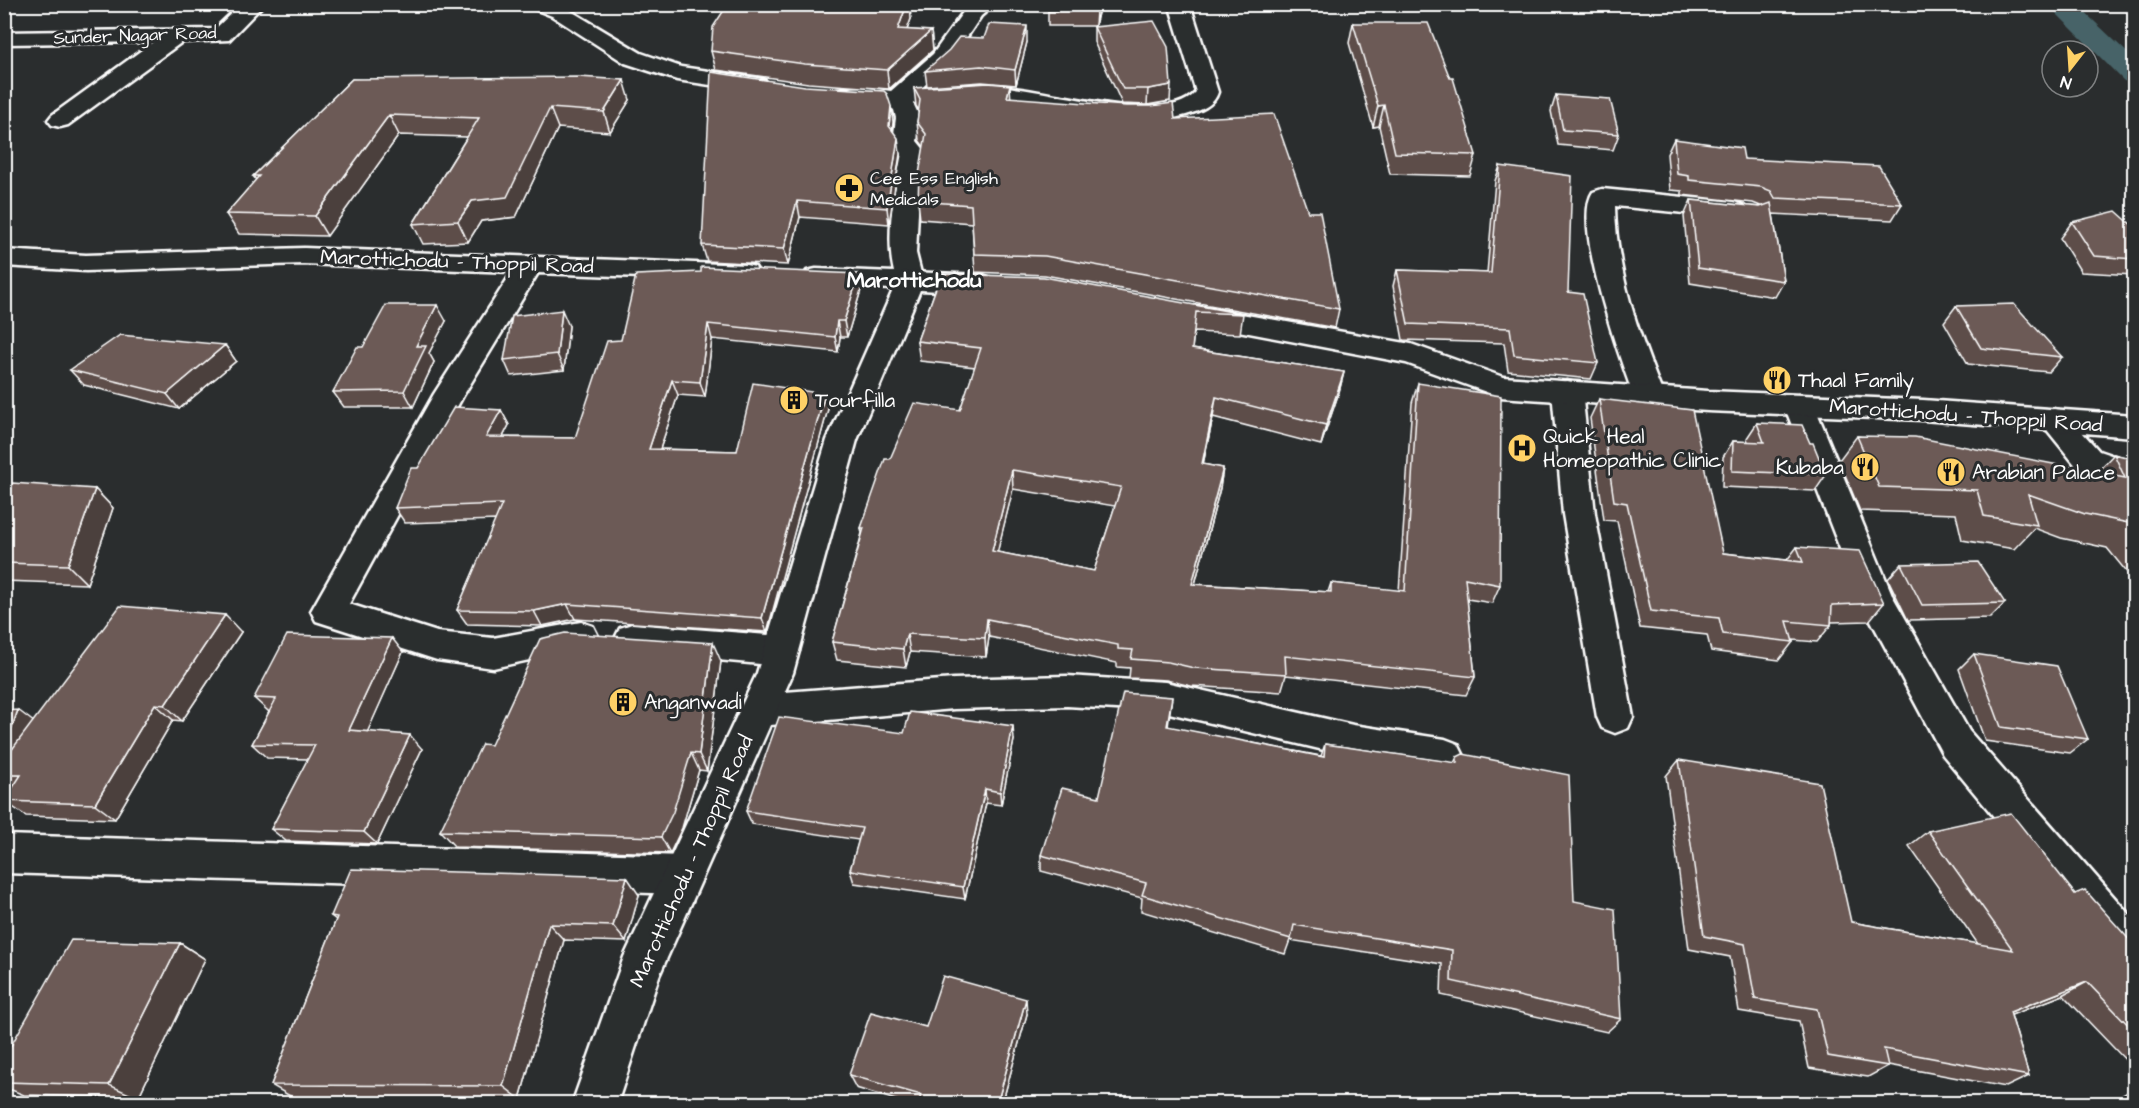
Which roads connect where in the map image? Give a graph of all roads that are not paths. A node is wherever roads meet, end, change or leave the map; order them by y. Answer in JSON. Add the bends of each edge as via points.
{"nodes":[{"id":1,"x":254,"y":4,"type":"edge"},
{"id":2,"x":538,"y":4,"type":"edge"},
{"id":3,"x":985,"y":4,"type":"edge"},
{"id":4,"x":1179,"y":4,"type":"edge"},
{"id":5,"x":176,"y":36,"type":"junction"},
{"id":6,"x":4,"y":39,"type":"edge"},
{"id":7,"x":776,"y":88,"type":"edge"},
{"id":8,"x":818,"y":93,"type":"edge"},
{"id":9,"x":895,"y":99,"type":"junction"},
{"id":10,"x":60,"y":120,"type":"dead end"},
{"id":11,"x":1752,"y":213,"type":"edge"},
{"id":12,"x":4,"y":258,"type":"edge"},
{"id":13,"x":531,"y":263,"type":"junction"},
{"id":14,"x":910,"y":281,"type":"junction"},
{"id":15,"x":1011,"y":285,"type":"edge"},
{"id":16,"x":1168,"y":309,"type":"edge"},
{"id":17,"x":1566,"y":391,"type":"junction"},
{"id":18,"x":1649,"y":397,"type":"junction"},
{"id":19,"x":1798,"y":405,"type":"junction"},
{"id":20,"x":2054,"y":420,"type":"junction"},
{"id":21,"x":2134,"y":426,"type":"edge"},
{"id":22,"x":2134,"y":475,"type":"edge"},
{"id":23,"x":781,"y":651,"type":"junction"},
{"id":24,"x":759,"y":710,"type":"junction"},
{"id":25,"x":1616,"y":717,"type":"dead end"},
{"id":26,"x":1445,"y":756,"type":"dead end"},
{"id":27,"x":4,"y":854,"type":"edge"},
{"id":28,"x":683,"y":874,"type":"junction"},
{"id":29,"x":2134,"y":950,"type":"edge"},
{"id":30,"x":594,"y":1104,"type":"edge"}],
"edges":[{"from":1,"to":5,"type":"street","name":"Sunder Nagar Road","via":[[221,35]]},
{"from":2,"to":7,"type":"street","via":[[559,12],[633,58],[677,73]]},
{"from":3,"to":9,"type":"street","via":[[973,12],[941,59]]},
{"from":4,"to":9,"type":"street","via":[[1207,92],[1205,99],[1193,106],[1165,113],[1119,114],[1001,93],[951,92]]},
{"from":5,"to":6,"type":"street","name":"Sunder Nagar Road"},
{"from":5,"to":10,"type":"street"},
{"from":8,"to":9,"type":"street"},
{"from":9,"to":14,"type":"street","via":[[906,110],[905,142],[914,152],[903,253]]},
{"from":11,"to":18,"type":"street","via":[[1602,197],[1600,226],[1612,287]]},
{"from":12,"to":13,"type":"street","name":"Marottichodu - Thoppil Road","via":[[86,263],[304,256]]},
{"from":13,"to":14,"type":"street","name":"Marottichodu - Thoppil Road"},
{"from":13,"to":23,"type":"street","via":[[449,394],[328,611],[437,646],[493,653],[575,635]]},
{"from":14,"to":15,"type":"street","name":"Marottichodu - Thoppil Road"},
{"from":14,"to":23,"type":"street","name":"Marottichodu - Thoppil Road","via":[[842,440]]},
{"from":16,"to":17,"type":"street","name":"Marottichodu - Thoppil Road","via":[[1411,354],[1500,387]]},
{"from":17,"to":18,"type":"street","name":"Marottichodu - Thoppil Road"},
{"from":17,"to":25,"type":"street","via":[[1576,505]]},
{"from":18,"to":19,"type":"street","name":"Marottichodu - Thoppil Road"},
{"from":19,"to":20,"type":"street","name":"Marottichodu - Thoppil Road"},
{"from":19,"to":29,"type":"street","via":[[1877,600],[1956,742]]},
{"from":20,"to":21,"type":"street","name":"Marottichodu - Thoppil Road"},
{"from":20,"to":22,"type":"street","via":[[2088,459]]},
{"from":23,"to":24,"type":"street","name":"Marottichodu - Thoppil Road"},
{"from":24,"to":26,"type":"street","via":[[954,694],[1067,691],[1166,698],[1353,741]]},
{"from":24,"to":28,"type":"street","name":"Marottichodu - Thoppil Road"},
{"from":27,"to":28,"type":"street"},
{"from":28,"to":30,"type":"street","name":"Marottichodu - Thoppil Road","via":[[639,972]]}]}
